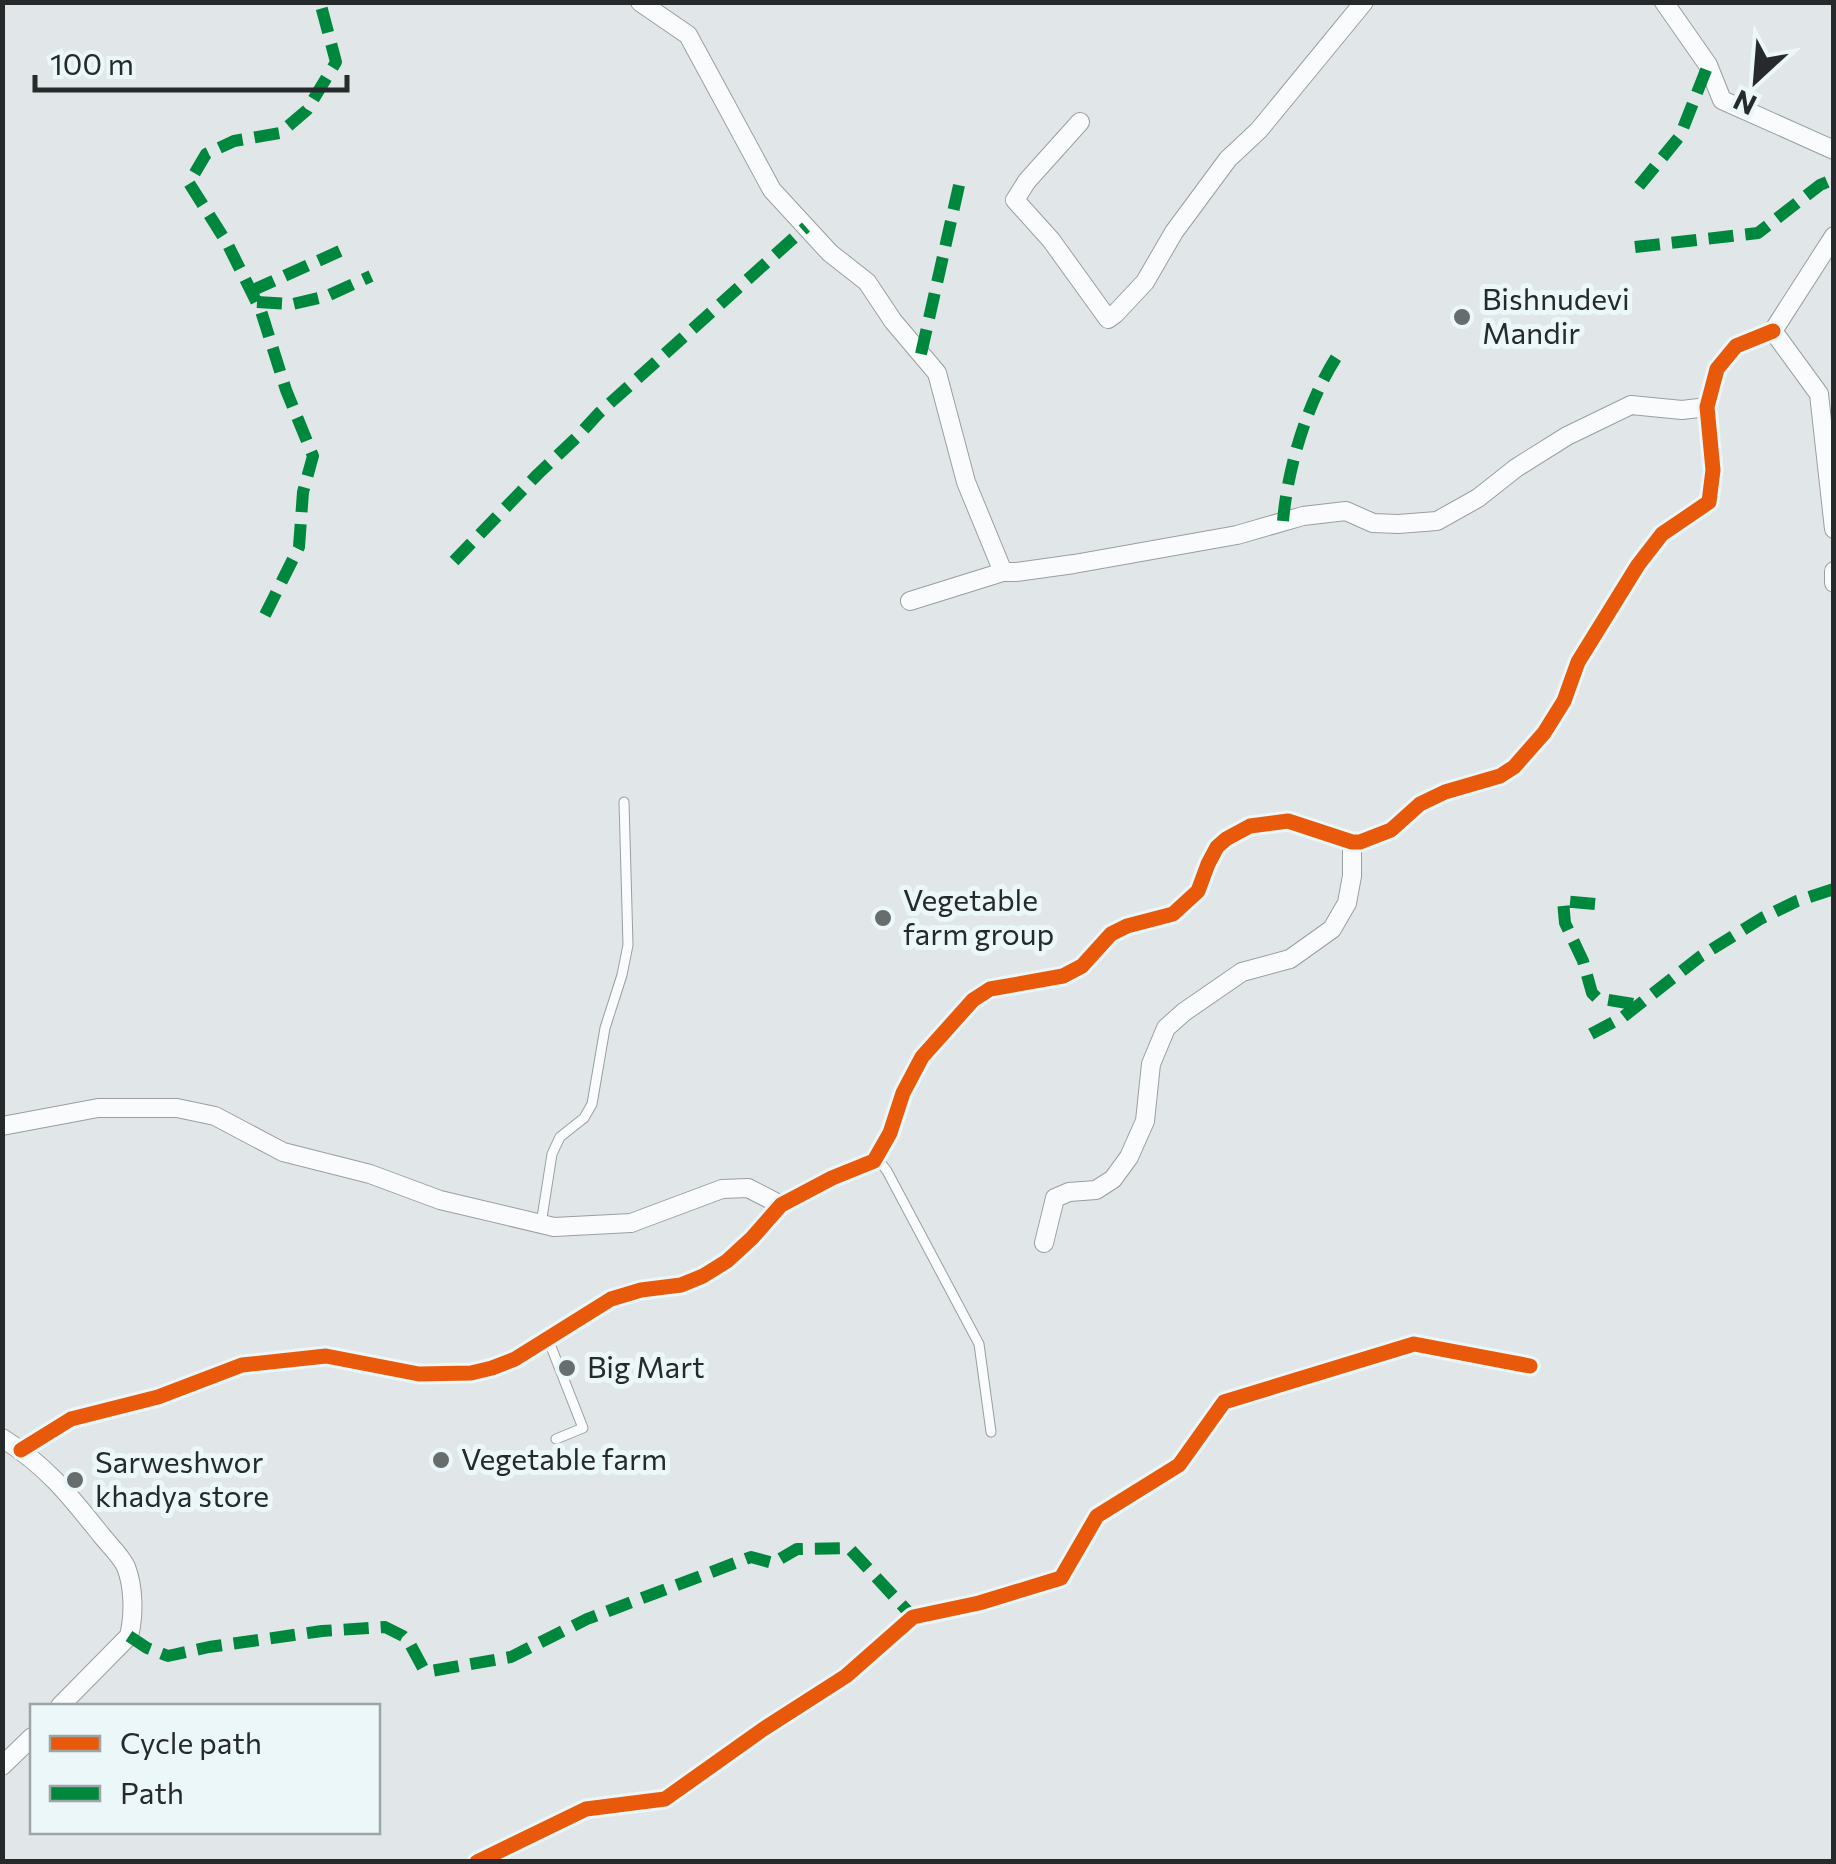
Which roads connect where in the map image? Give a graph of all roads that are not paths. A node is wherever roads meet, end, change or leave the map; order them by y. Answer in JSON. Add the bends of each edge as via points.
{"nodes":[{"id":1,"x":640,"y":2,"type":"edge"},
{"id":2,"x":1364,"y":2,"type":"edge"},
{"id":3,"x":1664,"y":2,"type":"edge"},
{"id":4,"x":1080,"y":122,"type":"dead end"},
{"id":5,"x":1834,"y":150,"type":"edge"},
{"id":6,"x":1834,"y":236,"type":"edge"},
{"id":7,"x":1773,"y":331,"type":"junction"},
{"id":8,"x":1707,"y":408,"type":"junction"},
{"id":9,"x":1834,"y":529,"type":"edge"},
{"id":10,"x":1003,"y":572,"type":"junction"},
{"id":11,"x":1834,"y":572,"type":"edge"},
{"id":12,"x":1834,"y":583,"type":"edge"},
{"id":13,"x":910,"y":600,"type":"dead end"},
{"id":14,"x":624,"y":802,"type":"dead end"},
{"id":15,"x":1352,"y":842,"type":"junction"},
{"id":16,"x":2,"y":1126,"type":"edge"},
{"id":17,"x":876,"y":1158,"type":"junction"},
{"id":18,"x":781,"y":1205,"type":"junction"},
{"id":19,"x":542,"y":1224,"type":"junction"},
{"id":20,"x":1044,"y":1243,"type":"dead end"},
{"id":21,"x":548,"y":1340,"type":"junction"},
{"id":22,"x":1530,"y":1366,"type":"dead end"},
{"id":23,"x":991,"y":1432,"type":"dead end"},
{"id":24,"x":2,"y":1438,"type":"edge"},
{"id":25,"x":556,"y":1439,"type":"dead end"},
{"id":26,"x":21,"y":1450,"type":"junction"},
{"id":27,"x":62,"y":1704,"type":"edge"},
{"id":28,"x":30,"y":1739,"type":"edge"},
{"id":29,"x":2,"y":1766,"type":"edge"},
{"id":30,"x":476,"y":1862,"type":"edge"}],
"edges":[{"from":1,"to":10,"type":"street","via":[[688,35],[772,190],[867,282],[937,373],[966,482]]},
{"from":2,"to":4,"type":"street","via":[[1228,160],[1144,282],[1108,318],[1015,200]]},
{"from":3,"to":5,"type":"street","via":[[1708,65],[1722,100]]},
{"from":6,"to":7,"type":"street"},
{"from":7,"to":8,"type":"street","via":[[1736,346],[1717,369]]},
{"from":7,"to":9,"type":"street","via":[[1819,394]]},
{"from":8,"to":10,"type":"street","via":[[1631,405],[1554,444],[1438,521],[1373,523],[1346,512],[1303,516],[1237,535]]},
{"from":8,"to":15,"type":"street","via":[[1709,502],[1662,534],[1638,566],[1578,662],[1544,733],[1500,776],[1444,792],[1391,830]]},
{"from":10,"to":13,"type":"street"},
{"from":11,"to":12,"type":"street"},
{"from":14,"to":19,"type":"lane","via":[[628,945],[622,976],[592,1104],[552,1154]]},
{"from":15,"to":17,"type":"street","via":[[1288,821],[1250,826],[1217,847],[1198,891],[1173,914],[1111,934],[1064,976],[990,990],[973,1000],[922,1057]]},
{"from":15,"to":20,"type":"street","via":[[1347,903],[1332,929],[1290,959],[1242,972],[1166,1028],[1130,1157],[1096,1190],[1054,1198]]},
{"from":16,"to":19,"type":"street","via":[[98,1108],[177,1108],[215,1116],[283,1152]]},
{"from":17,"to":18,"type":"street"},
{"from":17,"to":23,"type":"lane","via":[[979,1344]]},
{"from":18,"to":19,"type":"street","via":[[748,1188],[722,1189],[632,1223]]},
{"from":18,"to":21,"type":"street","via":[[727,1261],[703,1276],[611,1298]]},
{"from":21,"to":25,"type":"lane","via":[[583,1428]]},
{"from":21,"to":26,"type":"street","via":[[471,1373],[418,1374],[326,1356],[242,1365],[158,1397],[71,1419]]},
{"from":22,"to":30,"type":"street","via":[[1414,1344],[1224,1402],[1180,1465],[1096,1516],[1061,1578],[913,1617],[846,1676],[666,1799],[586,1809]]},
{"from":24,"to":26,"type":"street"},
{"from":26,"to":27,"type":"street","via":[[60,1484],[125,1564],[130,1582],[129,1636]]},
{"from":28,"to":29,"type":"street"}]}
